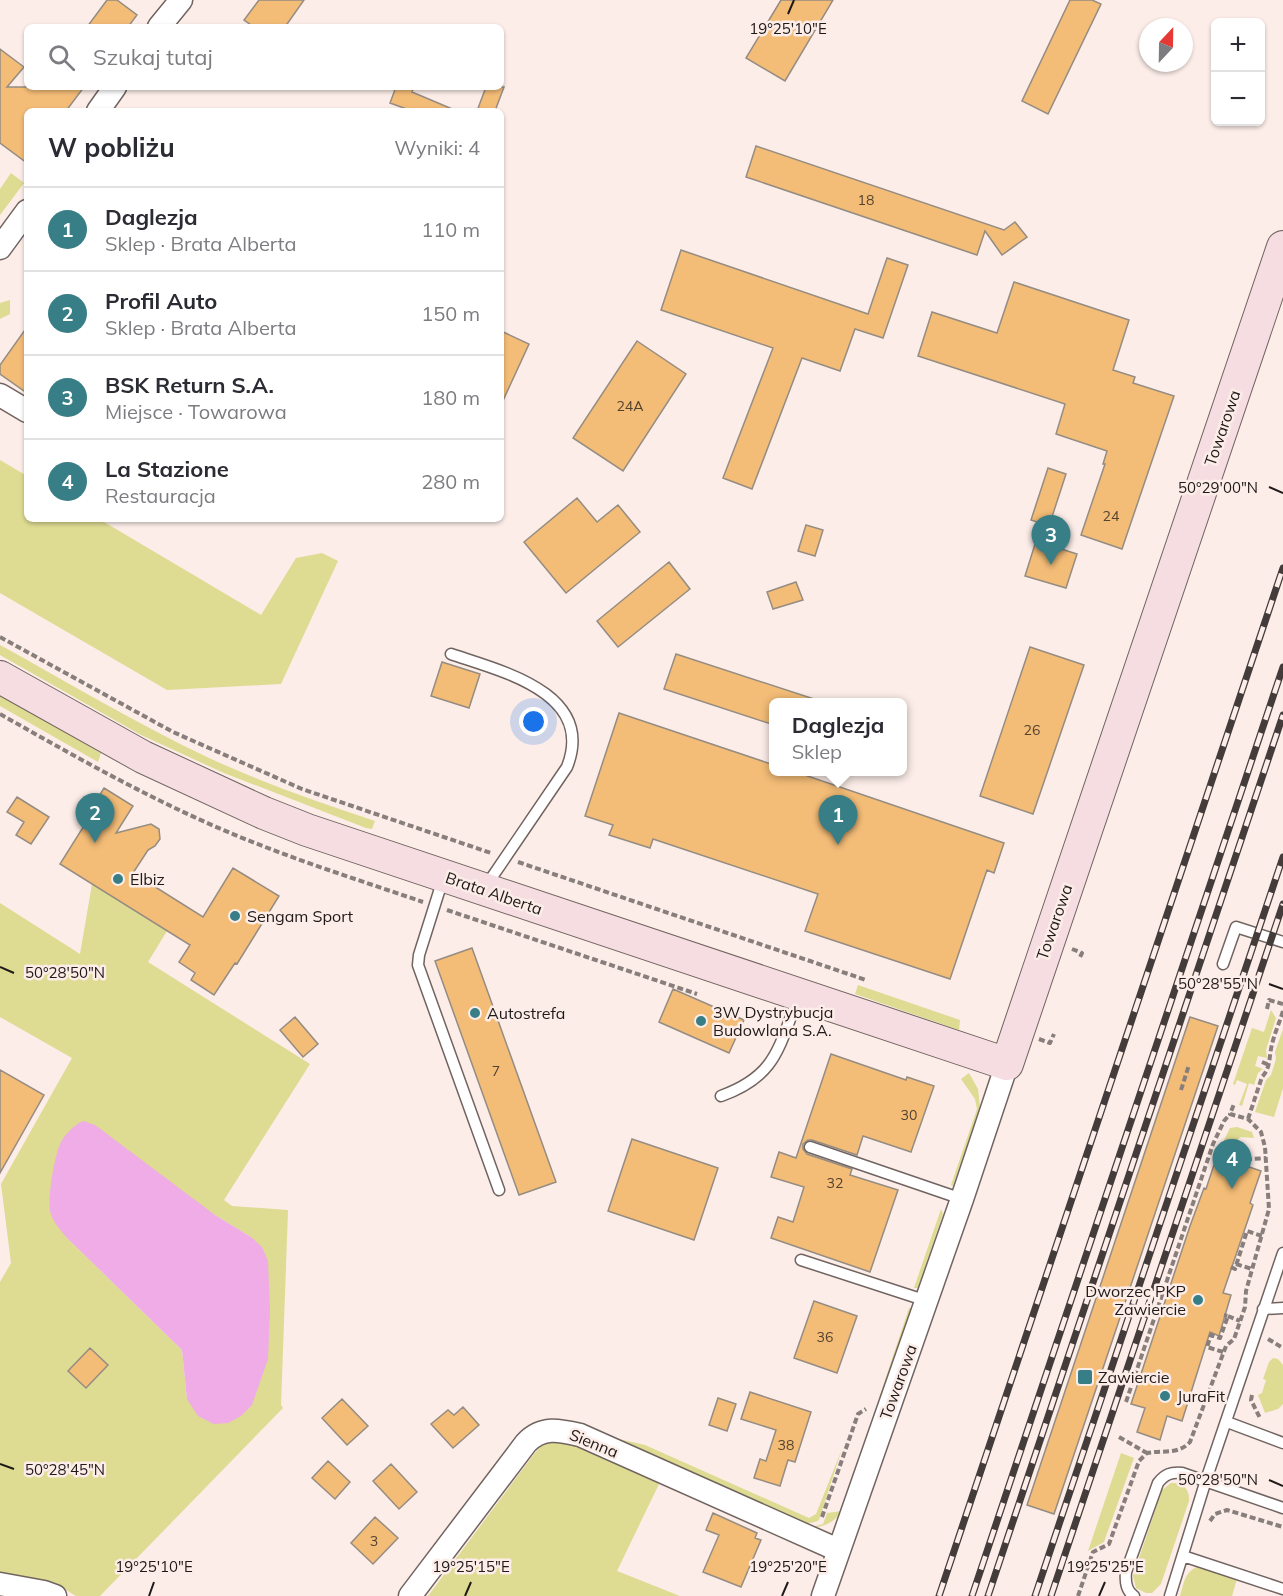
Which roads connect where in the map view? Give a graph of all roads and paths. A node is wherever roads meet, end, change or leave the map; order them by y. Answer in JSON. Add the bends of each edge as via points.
{"nodes":[{"id":1,"x":180,"y":0,"type":"edge"},
{"id":2,"x":161,"y":24,"type":"edge"},
{"id":3,"x":113,"y":90,"type":"edge"},
{"id":4,"x":100,"y":108,"type":"edge"},
{"id":5,"x":24,"y":215,"type":"edge"},
{"id":6,"x":0,"y":248,"type":"edge"},
{"id":7,"x":1283,"y":248,"type":"edge"},
{"id":8,"x":0,"y":394,"type":"edge"},
{"id":9,"x":24,"y":409,"type":"edge"},
{"id":10,"x":0,"y":637,"type":"edge"},
{"id":11,"x":451,"y":654,"type":"dead end"},
{"id":12,"x":0,"y":677,"type":"edge"},
{"id":13,"x":0,"y":714,"type":"edge"},
{"id":14,"x":504,"y":858,"type":"junction"},
{"id":15,"x":444,"y":876,"type":"junction"},
{"id":16,"x":484,"y":889,"type":"junction"},
{"id":17,"x":435,"y":906,"type":"junction"},
{"id":18,"x":1283,"y":942,"type":"edge"},
{"id":19,"x":1063,"y":946,"type":"dead end"},
{"id":20,"x":1079,"y":959,"type":"dead end"},
{"id":21,"x":1223,"y":964,"type":"dead end"},
{"id":22,"x":866,"y":980,"type":"dead end"},
{"id":23,"x":697,"y":994,"type":"dead end"},
{"id":24,"x":799,"y":995,"type":"junction"},
{"id":25,"x":1283,"y":1004,"type":"edge"},
{"id":26,"x":1267,"y":1009,"type":"dead end"},
{"id":27,"x":1283,"y":1012,"type":"edge"},
{"id":28,"x":1054,"y":1034,"type":"dead end"},
{"id":29,"x":1033,"y":1037,"type":"dead end"},
{"id":30,"x":1262,"y":1062,"type":"dead end"},
{"id":31,"x":1007,"y":1065,"type":"junction"},
{"id":32,"x":1189,"y":1065,"type":"dead end"},
{"id":33,"x":1269,"y":1065,"type":"junction"},
{"id":34,"x":1181,"y":1090,"type":"dead end"},
{"id":35,"x":721,"y":1096,"type":"dead end"},
{"id":36,"x":1234,"y":1104,"type":"dead end"},
{"id":37,"x":1230,"y":1114,"type":"junction"},
{"id":38,"x":1248,"y":1119,"type":"junction"},
{"id":39,"x":810,"y":1147,"type":"dead end"},
{"id":40,"x":1266,"y":1158,"type":"junction"},
{"id":41,"x":1239,"y":1163,"type":"dead end"},
{"id":42,"x":499,"y":1190,"type":"dead end"},
{"id":43,"x":962,"y":1199,"type":"junction"},
{"id":44,"x":1262,"y":1236,"type":"junction"},
{"id":45,"x":1283,"y":1253,"type":"edge"},
{"id":46,"x":801,"y":1260,"type":"dead end"},
{"id":47,"x":1236,"y":1260,"type":"junction"},
{"id":48,"x":1231,"y":1267,"type":"dead end"},
{"id":49,"x":1252,"y":1269,"type":"junction"},
{"id":50,"x":927,"y":1301,"type":"junction"},
{"id":51,"x":1283,"y":1308,"type":"edge"},
{"id":52,"x":1263,"y":1309,"type":"junction"},
{"id":53,"x":1240,"y":1321,"type":"junction"},
{"id":54,"x":1283,"y":1348,"type":"edge"},
{"id":55,"x":1267,"y":1351,"type":"dead end"},
{"id":56,"x":1223,"y":1352,"type":"junction"},
{"id":57,"x":1252,"y":1394,"type":"dead end"},
{"id":58,"x":1126,"y":1402,"type":"dead end"},
{"id":59,"x":870,"y":1408,"type":"dead end"},
{"id":60,"x":1227,"y":1422,"type":"junction"},
{"id":61,"x":1266,"y":1422,"type":"dead end"},
{"id":62,"x":1119,"y":1437,"type":"dead end"},
{"id":63,"x":1283,"y":1443,"type":"edge"},
{"id":64,"x":1147,"y":1453,"type":"junction"},
{"id":65,"x":1206,"y":1480,"type":"junction"},
{"id":66,"x":1283,"y":1508,"type":"edge"},
{"id":67,"x":822,"y":1517,"type":"dead end"},
{"id":68,"x":1208,"y":1527,"type":"dead end"},
{"id":69,"x":1283,"y":1527,"type":"edge"},
{"id":70,"x":838,"y":1550,"type":"junction"},
{"id":71,"x":1183,"y":1556,"type":"junction"},
{"id":72,"x":0,"y":1584,"type":"edge"},
{"id":73,"x":1283,"y":1589,"type":"edge"},
{"id":74,"x":55,"y":1596,"type":"edge"},
{"id":75,"x":410,"y":1596,"type":"edge"},
{"id":76,"x":823,"y":1596,"type":"edge"},
{"id":77,"x":1078,"y":1596,"type":"edge"},
{"id":78,"x":1134,"y":1596,"type":"edge"},
{"id":79,"x":1170,"y":1596,"type":"edge"}],
"edges":[{"from":1,"to":2,"type":"street"},
{"from":3,"to":4,"type":"street"},
{"from":5,"to":6,"type":"street"},
{"from":7,"to":31,"type":"street","name":"Towarowa"},
{"from":8,"to":9,"type":"street"},
{"from":10,"to":14,"type":"path","via":[[173,732],[302,789]]},
{"from":11,"to":14,"type":"lane","via":[[540,688],[557,703],[568,722],[572,740],[567,767]]},
{"from":12,"to":15,"type":"street","name":"Brata Alberta","via":[[143,757],[264,813]]},
{"from":13,"to":17,"type":"path","via":[[101,771],[208,823]]},
{"from":14,"to":16,"type":"lane"},
{"from":14,"to":22,"type":"path"},
{"from":15,"to":16,"type":"street","name":"Brata Alberta"},
{"from":15,"to":17,"type":"lane"},
{"from":16,"to":24,"type":"street","name":"Brata Alberta"},
{"from":17,"to":23,"type":"path"},
{"from":17,"to":42,"type":"lane","via":[[418,965]]},
{"from":18,"to":21,"type":"lane","via":[[1236,927]]},
{"from":19,"to":20,"type":"path","via":[[1082,953]]},
{"from":24,"to":31,"type":"street","name":"Brata Alberta"},
{"from":24,"to":35,"type":"lane","via":[[769,1065],[738,1090]]},
{"from":25,"to":26,"type":"path","via":[[1269,1000]]},
{"from":27,"to":33,"type":"path"},
{"from":28,"to":29,"type":"path","via":[[1050,1042]]},
{"from":30,"to":33,"type":"path"},
{"from":31,"to":43,"type":"street","name":"Towarowa"},
{"from":32,"to":34,"type":"path"},
{"from":33,"to":38,"type":"path"},
{"from":36,"to":37,"type":"path"},
{"from":37,"to":38,"type":"path"},
{"from":37,"to":58,"type":"path","via":[[1213,1144]]},
{"from":38,"to":40,"type":"path","via":[[1261,1132]]},
{"from":39,"to":43,"type":"lane"},
{"from":40,"to":41,"type":"path"},
{"from":40,"to":44,"type":"path","via":[[1269,1209]]},
{"from":43,"to":50,"type":"street","name":"Towarowa"},
{"from":44,"to":47,"type":"path","via":[[1247,1231]]},
{"from":44,"to":49,"type":"path"},
{"from":45,"to":52,"type":"lane"},
{"from":46,"to":50,"type":"lane"},
{"from":47,"to":48,"type":"path","via":[[1235,1269]]},
{"from":47,"to":49,"type":"path"},
{"from":49,"to":53,"type":"path"},
{"from":50,"to":70,"type":"street","name":"Towarowa"},
{"from":51,"to":52,"type":"lane"},
{"from":52,"to":60,"type":"lane"},
{"from":53,"to":56,"type":"path","via":[[1234,1339]]},
{"from":53,"to":56,"type":"path","via":[[1226,1316],[1220,1338],[1211,1335],[1207,1347]]},
{"from":54,"to":55,"type":"path","via":[[1270,1340]]},
{"from":56,"to":64,"type":"path","via":[[1190,1442],[1174,1452]]},
{"from":57,"to":61,"type":"path","via":[[1257,1414]]},
{"from":59,"to":67,"type":"path","via":[[858,1414]]},
{"from":60,"to":63,"type":"lane"},
{"from":60,"to":65,"type":"lane"},
{"from":62,"to":64,"type":"path"},
{"from":64,"to":77,"type":"path","via":[[1139,1461],[1109,1544],[1093,1552]]},
{"from":65,"to":66,"type":"lane"},
{"from":65,"to":71,"type":"lane"},
{"from":65,"to":78,"type":"lane","via":[[1173,1472],[1158,1483],[1126,1572],[1125,1582]]},
{"from":68,"to":69,"type":"path","via":[[1215,1514],[1227,1510]]},
{"from":70,"to":75,"type":"street","name":"Sienna","via":[[580,1435],[548,1430],[526,1443]]},
{"from":70,"to":76,"type":"street","name":"Towarowa"},
{"from":71,"to":73,"type":"lane"},
{"from":71,"to":79,"type":"lane"},
{"from":72,"to":74,"type":"street"}]}
